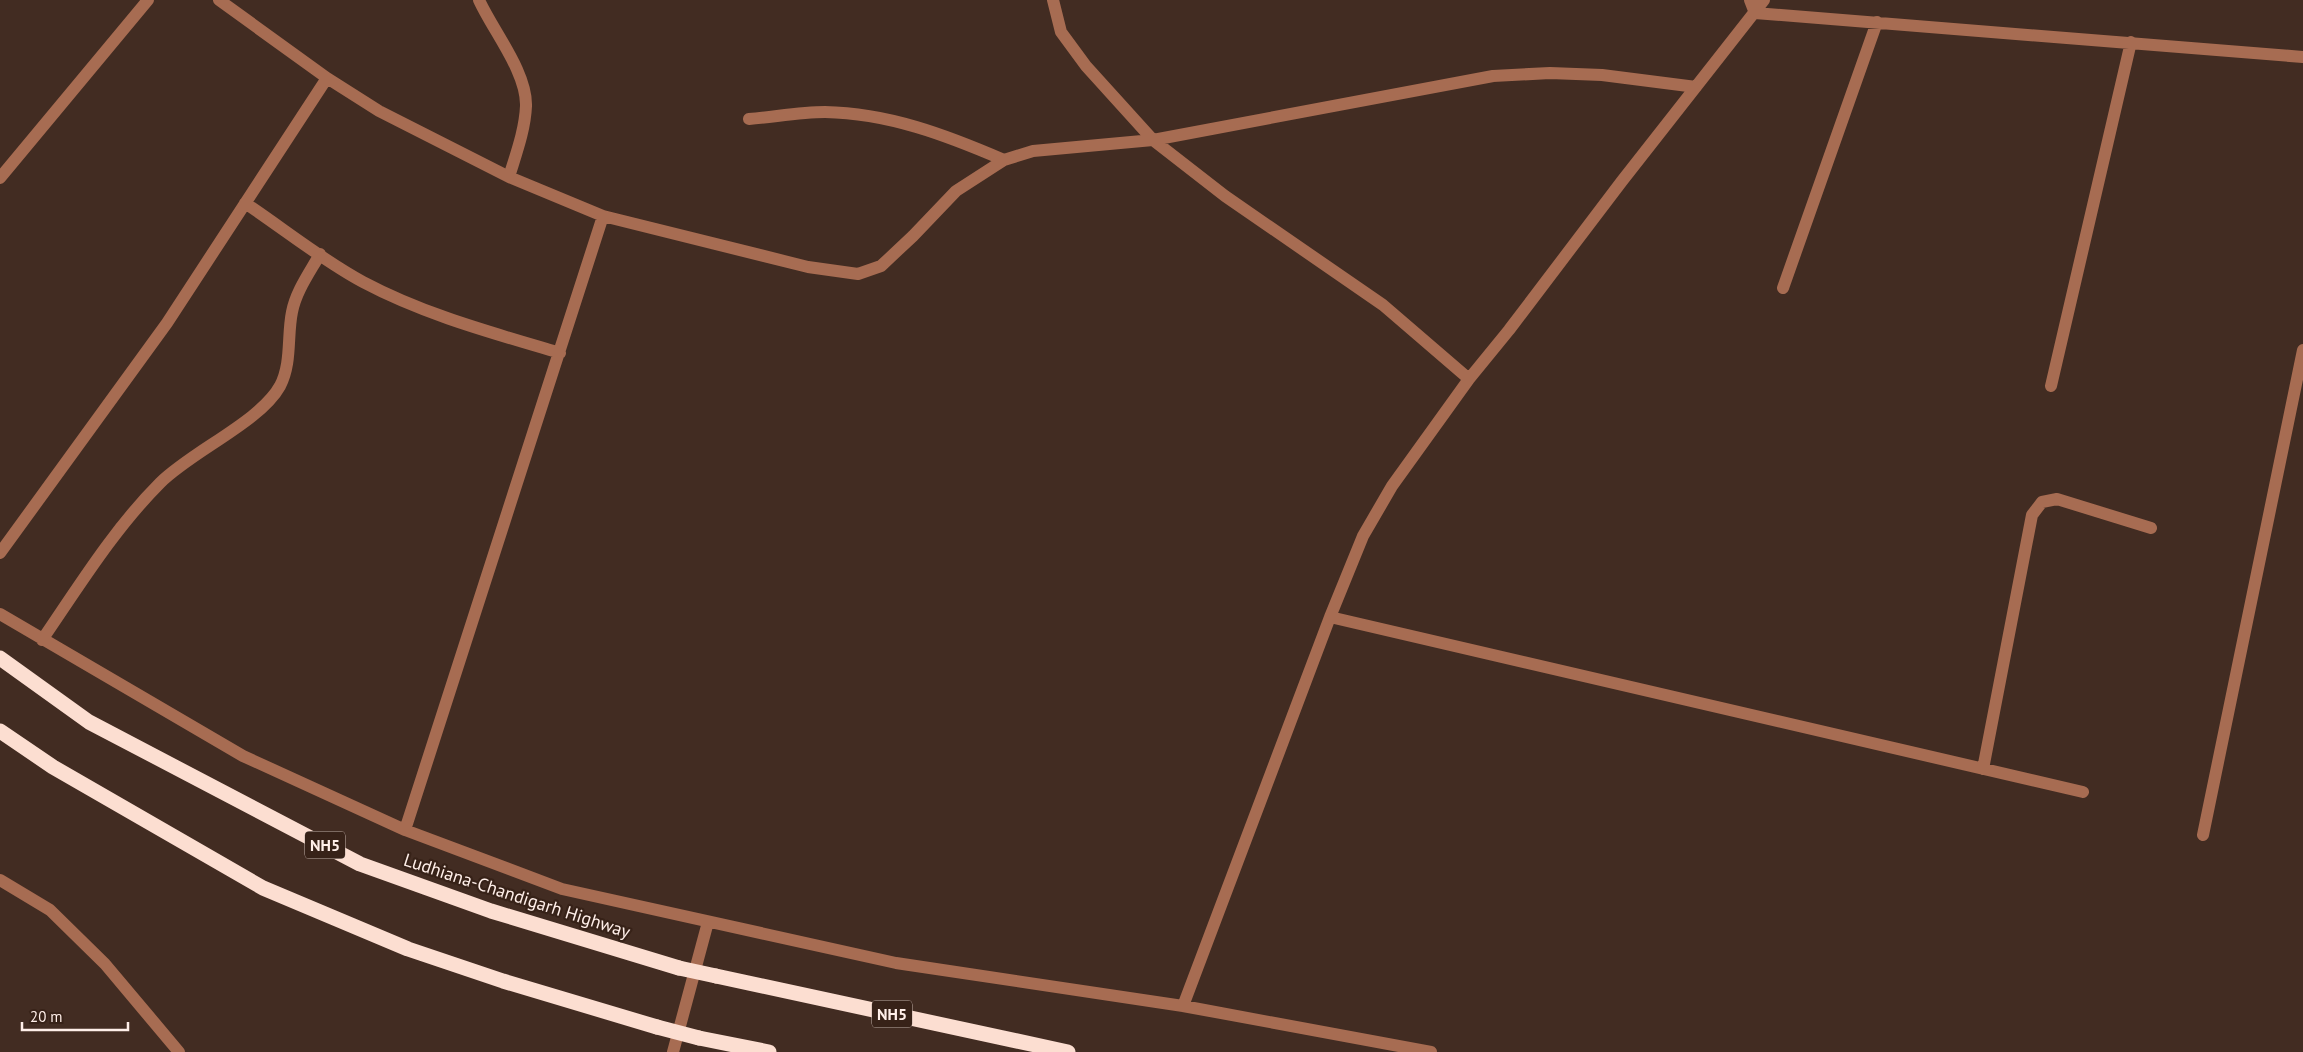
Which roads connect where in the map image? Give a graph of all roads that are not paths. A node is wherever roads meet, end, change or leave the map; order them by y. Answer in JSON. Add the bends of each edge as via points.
{"nodes":[{"id":1,"x":148,"y":0,"type":"edge"},
{"id":2,"x":219,"y":0,"type":"edge"},
{"id":3,"x":480,"y":0,"type":"edge"},
{"id":4,"x":1053,"y":0,"type":"edge"},
{"id":5,"x":1750,"y":0,"type":"edge"},
{"id":6,"x":1764,"y":0,"type":"edge"},
{"id":7,"x":1756,"y":13,"type":"junction"},
{"id":8,"x":1877,"y":22,"type":"junction"},
{"id":9,"x":2131,"y":42,"type":"junction"},
{"id":10,"x":2303,"y":56,"type":"edge"},
{"id":11,"x":327,"y":78,"type":"junction"},
{"id":12,"x":1696,"y":87,"type":"junction"},
{"id":13,"x":749,"y":119,"type":"dead end"},
{"id":14,"x":1153,"y":140,"type":"junction"},
{"id":15,"x":1004,"y":160,"type":"junction"},
{"id":16,"x":509,"y":177,"type":"junction"},
{"id":17,"x":0,"y":178,"type":"edge"},
{"id":18,"x":245,"y":203,"type":"junction"},
{"id":19,"x":603,"y":216,"type":"junction"},
{"id":20,"x":320,"y":254,"type":"junction"},
{"id":21,"x":1783,"y":288,"type":"dead end"},
{"id":22,"x":2303,"y":350,"type":"edge"},
{"id":23,"x":560,"y":353,"type":"junction"},
{"id":24,"x":1469,"y":379,"type":"junction"},
{"id":25,"x":2299,"y":385,"type":"edge"},
{"id":26,"x":2051,"y":386,"type":"dead end"},
{"id":27,"x":2151,"y":528,"type":"dead end"},
{"id":28,"x":0,"y":553,"type":"edge"},
{"id":29,"x":0,"y":614,"type":"edge"},
{"id":30,"x":1330,"y":617,"type":"junction"},
{"id":31,"x":42,"y":640,"type":"junction"},
{"id":32,"x":0,"y":658,"type":"edge"},
{"id":33,"x":0,"y":731,"type":"edge"},
{"id":34,"x":1983,"y":769,"type":"junction"},
{"id":35,"x":2084,"y":792,"type":"dead end"},
{"id":36,"x":405,"y":830,"type":"junction"},
{"id":37,"x":2204,"y":835,"type":"dead end"},
{"id":38,"x":0,"y":880,"type":"edge"},
{"id":39,"x":708,"y":922,"type":"junction"},
{"id":40,"x":1183,"y":1006,"type":"junction"},
{"id":41,"x":179,"y":1052,"type":"edge"},
{"id":42,"x":673,"y":1052,"type":"edge"},
{"id":43,"x":769,"y":1052,"type":"edge"},
{"id":44,"x":1068,"y":1052,"type":"edge"},
{"id":45,"x":1431,"y":1052,"type":"edge"}],
"edges":[{"from":1,"to":17,"type":"street"},
{"from":2,"to":11,"type":"street"},
{"from":3,"to":16,"type":"street","via":[[520,80],[526,104],[524,127]]},
{"from":4,"to":14,"type":"street","via":[[1061,32],[1086,66]]},
{"from":5,"to":7,"type":"street"},
{"from":6,"to":7,"type":"street"},
{"from":7,"to":8,"type":"street"},
{"from":7,"to":12,"type":"street"},
{"from":8,"to":9,"type":"street"},
{"from":8,"to":21,"type":"street"},
{"from":9,"to":10,"type":"street"},
{"from":9,"to":26,"type":"street"},
{"from":11,"to":16,"type":"street","via":[[379,111]]},
{"from":11,"to":18,"type":"street"},
{"from":12,"to":14,"type":"street","via":[[1602,75],[1493,76]]},
{"from":12,"to":24,"type":"street"},
{"from":13,"to":15,"type":"street","via":[[824,112],[867,115],[945,135]]},
{"from":14,"to":15,"type":"street","via":[[1033,151]]},
{"from":14,"to":24,"type":"street","via":[[1225,196],[1383,305]]},
{"from":15,"to":19,"type":"street","via":[[956,191],[880,266],[858,274],[808,267]]},
{"from":16,"to":19,"type":"street"},
{"from":18,"to":20,"type":"street"},
{"from":18,"to":28,"type":"street","via":[[167,323]]},
{"from":19,"to":23,"type":"street"},
{"from":20,"to":23,"type":"street","via":[[361,281],[436,316]]},
{"from":20,"to":31,"type":"street","via":[[296,296],[287,364],[280,385],[266,405],[176,468],[147,497],[115,536]]},
{"from":22,"to":25,"type":"street"},
{"from":23,"to":36,"type":"street"},
{"from":24,"to":30,"type":"street","via":[[1392,486],[1364,536]]},
{"from":25,"to":37,"type":"street"},
{"from":27,"to":34,"type":"street","via":[[2057,499],[2042,502],[2032,515]]},
{"from":29,"to":31,"type":"street"},
{"from":30,"to":34,"type":"street"},
{"from":30,"to":40,"type":"street"},
{"from":31,"to":36,"type":"street","via":[[243,756]]},
{"from":32,"to":44,"type":"highway","name":"Ludhiana-Chandigarh Highway","number":"NH5","bridge":true,"via":[[89,722],[360,864],[491,912],[679,968]]},
{"from":33,"to":43,"type":"highway","bridge":true,"via":[[53,767],[263,888],[408,948],[503,981],[657,1027]]},
{"from":34,"to":35,"type":"street"},
{"from":36,"to":39,"type":"street","via":[[562,889]]},
{"from":38,"to":41,"type":"street","via":[[50,910],[105,964]]},
{"from":39,"to":40,"type":"street","via":[[896,963]]},
{"from":39,"to":42,"type":"street"},
{"from":40,"to":45,"type":"street"}]}
